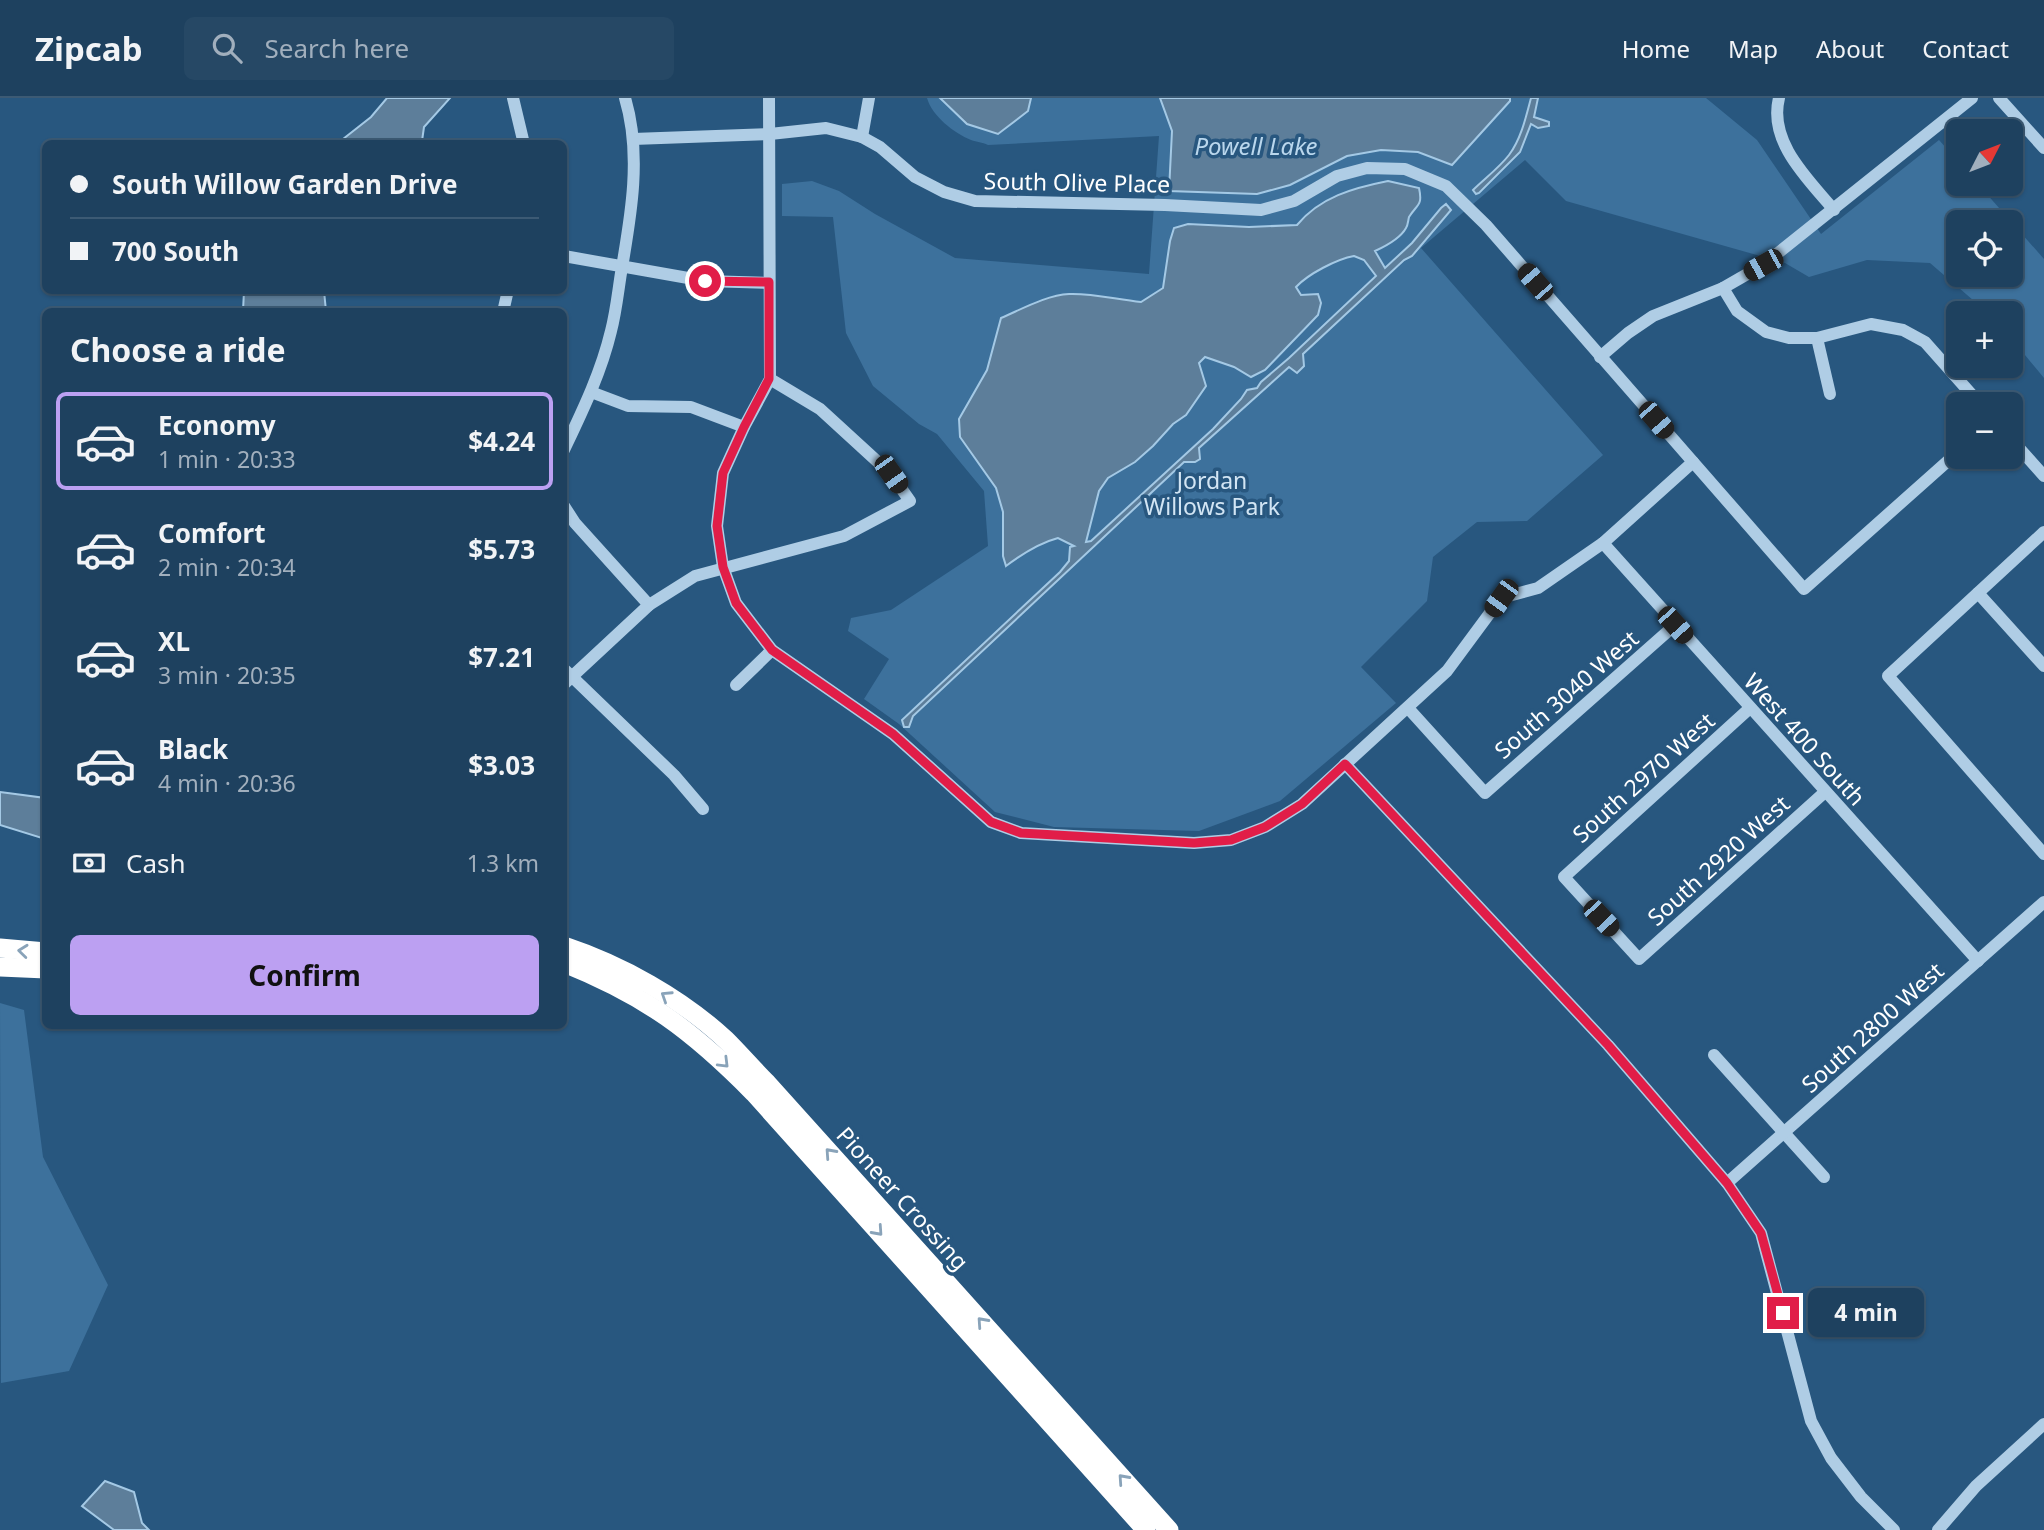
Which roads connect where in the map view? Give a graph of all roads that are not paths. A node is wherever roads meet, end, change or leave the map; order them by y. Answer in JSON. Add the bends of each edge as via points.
{"nodes":[{"id":1,"x":513,"y":98,"type":"edge"},
{"id":2,"x":625,"y":98,"type":"edge"},
{"id":3,"x":769,"y":98,"type":"edge"},
{"id":4,"x":869,"y":98,"type":"edge"},
{"id":5,"x":1972,"y":98,"type":"edge"},
{"id":6,"x":1999,"y":98,"type":"edge"},
{"id":7,"x":1778,"y":101,"type":"edge"},
{"id":8,"x":769,"y":134,"type":"junction"},
{"id":9,"x":862,"y":137,"type":"junction"},
{"id":10,"x":633,"y":139,"type":"junction"},
{"id":11,"x":523,"y":140,"type":"edge"},
{"id":12,"x":2044,"y":148,"type":"edge"},
{"id":13,"x":1834,"y":209,"type":"junction"},
{"id":14,"x":567,"y":257,"type":"edge"},
{"id":15,"x":622,"y":267,"type":"junction"},
{"id":16,"x":769,"y":282,"type":"junction"},
{"id":17,"x":1723,"y":288,"type":"junction"},
{"id":18,"x":1817,"y":338,"type":"junction"},
{"id":19,"x":1600,"y":358,"type":"junction"},
{"id":20,"x":769,"y":379,"type":"junction"},
{"id":21,"x":591,"y":392,"type":"junction"},
{"id":22,"x":1969,"y":392,"type":"edge"},
{"id":23,"x":1830,"y":394,"type":"dead end"},
{"id":24,"x":744,"y":427,"type":"junction"},
{"id":25,"x":567,"y":444,"type":"edge"},
{"id":26,"x":2023,"y":452,"type":"edge"},
{"id":27,"x":1693,"y":462,"type":"junction"},
{"id":28,"x":1946,"y":463,"type":"edge"},
{"id":29,"x":2044,"y":476,"type":"edge"},
{"id":30,"x":567,"y":511,"type":"edge"},
{"id":31,"x":2044,"y":532,"type":"edge"},
{"id":32,"x":1603,"y":542,"type":"junction"},
{"id":33,"x":723,"y":567,"type":"junction"},
{"id":34,"x":1978,"y":593,"type":"junction"},
{"id":35,"x":649,"y":605,"type":"junction"},
{"id":36,"x":1675,"y":625,"type":"junction"},
{"id":37,"x":772,"y":650,"type":"junction"},
{"id":38,"x":2044,"y":666,"type":"edge"},
{"id":39,"x":567,"y":675,"type":"edge"},
{"id":40,"x":567,"y":677,"type":"edge"},
{"id":41,"x":736,"y":685,"type":"dead end"},
{"id":42,"x":1408,"y":708,"type":"junction"},
{"id":43,"x":1750,"y":708,"type":"junction"},
{"id":44,"x":1345,"y":764,"type":"junction"},
{"id":45,"x":1825,"y":792,"type":"junction"},
{"id":46,"x":703,"y":809,"type":"dead end"},
{"id":47,"x":2044,"y":854,"type":"edge"},
{"id":48,"x":2044,"y":902,"type":"edge"},
{"id":49,"x":567,"y":947,"type":"edge"},
{"id":50,"x":0,"y":948,"type":"edge"},
{"id":51,"x":42,"y":952,"type":"edge"},
{"id":52,"x":1639,"y":959,"type":"joint"},
{"id":53,"x":1978,"y":961,"type":"junction"},
{"id":54,"x":567,"y":964,"type":"edge"},
{"id":55,"x":0,"y":967,"type":"edge"},
{"id":56,"x":42,"y":969,"type":"edge"},
{"id":57,"x":1714,"y":1055,"type":"dead end"},
{"id":58,"x":1784,"y":1133,"type":"junction"},
{"id":59,"x":1824,"y":1177,"type":"dead end"},
{"id":60,"x":1727,"y":1183,"type":"junction"},
{"id":61,"x":2044,"y":1424,"type":"edge"},
{"id":62,"x":1146,"y":1530,"type":"edge"},
{"id":63,"x":1169,"y":1530,"type":"edge"},
{"id":64,"x":1894,"y":1530,"type":"edge"},
{"id":65,"x":1938,"y":1530,"type":"edge"}],
"edges":[{"from":1,"to":11,"type":"street"},
{"from":2,"to":10,"type":"street"},
{"from":3,"to":8,"type":"street"},
{"from":4,"to":9,"type":"street"},
{"from":5,"to":13,"type":"street"},
{"from":6,"to":12,"type":"street"},
{"from":7,"to":13,"type":"street","via":[[1777,125],[1791,158]]},
{"from":8,"to":9,"type":"street","name":"South Olive Place","via":[[825,128]]},
{"from":8,"to":10,"type":"street","name":"South Olive Place"},
{"from":8,"to":16,"type":"street"},
{"from":9,"to":19,"type":"street","name":"South Olive Place","via":[[915,177],[975,201],[1261,210],[1294,201],[1337,176],[1367,168],[1405,169],[1446,186],[1486,225]]},
{"from":10,"to":15,"type":"street","via":[[632,208]]},
{"from":13,"to":17,"type":"street","via":[[1763,265]]},
{"from":14,"to":15,"type":"street"},
{"from":15,"to":16,"type":"street","via":[[705,281]]},
{"from":15,"to":21,"type":"street","via":[[611,332]]},
{"from":16,"to":20,"type":"street"},
{"from":17,"to":18,"type":"street","via":[[1737,311],[1766,332]]},
{"from":17,"to":19,"type":"street","via":[[1653,316]]},
{"from":18,"to":22,"type":"street","via":[[1871,324],[1903,330],[1925,342]]},
{"from":18,"to":23,"type":"street"},
{"from":19,"to":27,"type":"street"},
{"from":20,"to":24,"type":"street"},
{"from":20,"to":33,"type":"street","via":[[820,410],[891,474],[910,501],[845,536]]},
{"from":21,"to":24,"type":"street","via":[[628,406],[691,407]]},
{"from":21,"to":25,"type":"street"},
{"from":24,"to":33,"type":"street","via":[[723,473],[717,526]]},
{"from":26,"to":29,"type":"street"},
{"from":27,"to":28,"type":"street","via":[[1804,589]]},
{"from":27,"to":32,"type":"street"},
{"from":30,"to":35,"type":"street"},
{"from":31,"to":34,"type":"street"},
{"from":32,"to":36,"type":"street","name":"West 400 South"},
{"from":32,"to":42,"type":"street","via":[[1538,588],[1501,598],[1447,671]]},
{"from":33,"to":35,"type":"street","via":[[695,576]]},
{"from":33,"to":37,"type":"street","via":[[736,603]]},
{"from":34,"to":38,"type":"street"},
{"from":34,"to":47,"type":"street","via":[[1888,676]]},
{"from":35,"to":39,"type":"street"},
{"from":36,"to":42,"type":"street","name":"South 3040 West","via":[[1485,793]]},
{"from":36,"to":43,"type":"street","name":"West 400 South"},
{"from":37,"to":41,"type":"street"},
{"from":37,"to":44,"type":"street","via":[[893,734],[991,822],[1021,833],[1194,843],[1231,840],[1265,827],[1302,804]]},
{"from":40,"to":46,"type":"street","via":[[674,775]]},
{"from":42,"to":44,"type":"street"},
{"from":43,"to":45,"type":"street","name":"West 400 South"},
{"from":43,"to":52,"type":"street","name":"South 2970 West","via":[[1564,877]]},
{"from":44,"to":60,"type":"street","via":[[1608,1045]]},
{"from":45,"to":52,"type":"street","name":"South 2920 West"},
{"from":45,"to":53,"type":"street","name":"West 400 South"},
{"from":48,"to":53,"type":"street","name":"South 2800 West"},
{"from":63,"to":49,"type":"highway","name":"Pioneer Crossing","one_way":true,"via":[[724,1039],[647,984]]},
{"from":51,"to":50,"type":"highway","one_way":true},
{"from":53,"to":58,"type":"street","name":"South 2800 West"},
{"from":54,"to":62,"type":"highway","name":"Pioneer Crossing","one_way":true,"via":[[639,998],[713,1052]]},
{"from":55,"to":56,"type":"highway"},
{"from":57,"to":58,"type":"street"},
{"from":58,"to":59,"type":"street"},
{"from":58,"to":60,"type":"street","name":"South 2800 West"},
{"from":60,"to":64,"type":"street","via":[[1761,1233],[1811,1421],[1831,1458]]},
{"from":61,"to":65,"type":"street","via":[[1976,1486]]}]}
